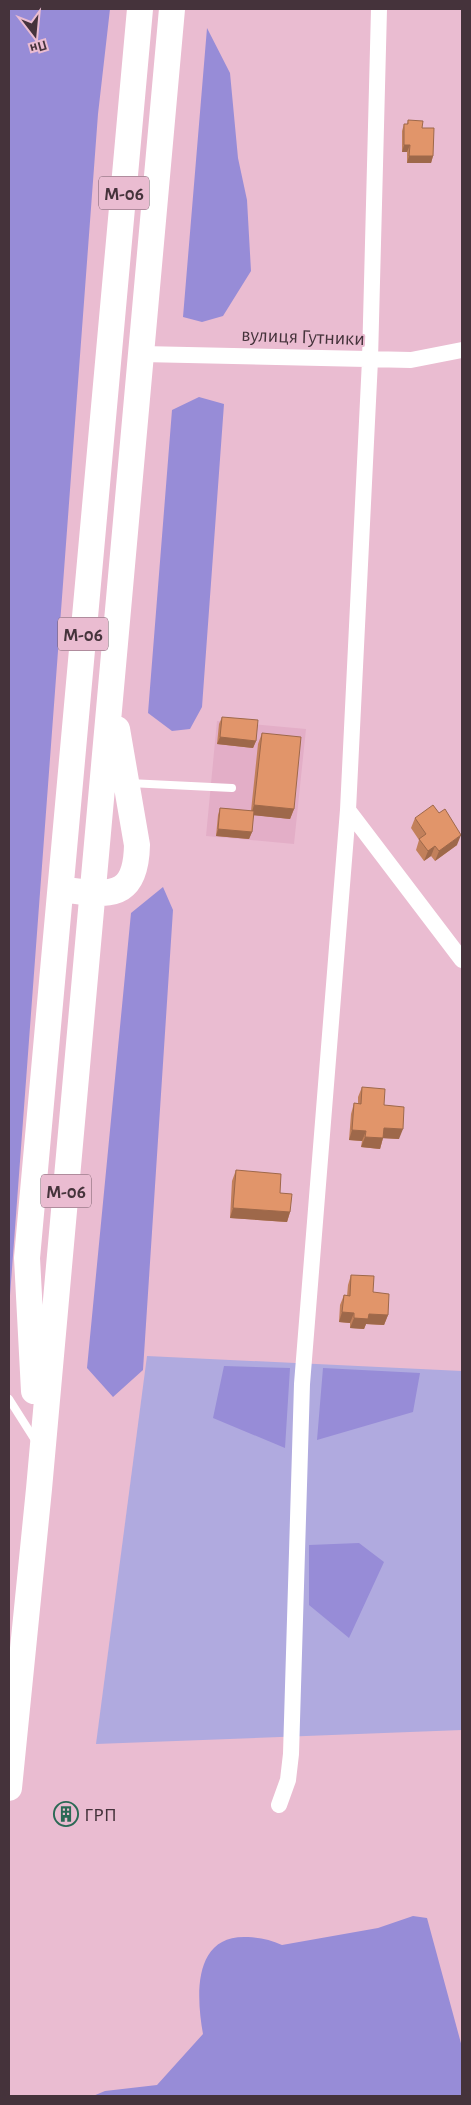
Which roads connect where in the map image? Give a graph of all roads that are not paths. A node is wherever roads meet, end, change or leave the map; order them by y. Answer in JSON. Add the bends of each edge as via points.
{"nodes":[{"id":1,"x":140,"y":9,"type":"edge"},
{"id":2,"x":172,"y":9,"type":"edge"},
{"id":3,"x":379,"y":9,"type":"edge"},
{"id":4,"x":462,"y":350,"type":"edge"},
{"id":5,"x":142,"y":354,"type":"junction"},
{"id":6,"x":370,"y":360,"type":"junction"},
{"id":7,"x":112,"y":692,"type":"junction"},
{"id":8,"x":126,"y":783,"type":"junction"},
{"id":9,"x":232,"y":788,"type":"dead end"},
{"id":10,"x":348,"y":810,"type":"junction"},
{"id":11,"x":60,"y":889,"type":"junction"},
{"id":12,"x":92,"y":893,"type":"junction"},
{"id":13,"x":462,"y":960,"type":"edge"},
{"id":14,"x":9,"y":1399,"type":"edge"},
{"id":15,"x":36,"y":1441,"type":"junction"},
{"id":16,"x":39,"y":1489,"type":"junction"},
{"id":17,"x":9,"y":1788,"type":"edge"},
{"id":18,"x":279,"y":1805,"type":"dead end"}],
"edges":[{"from":1,"to":11,"type":"highway","number":"М-06"},
{"from":2,"to":5,"type":"highway","number":"М-06"},
{"from":3,"to":6,"type":"street"},
{"from":4,"to":6,"type":"street","name":"вулиця Гутники","via":[[411,360]]},
{"from":5,"to":6,"type":"street","name":"вулиця Гутники"},
{"from":5,"to":7,"type":"highway","number":"М-06"},
{"from":6,"to":10,"type":"street"},
{"from":7,"to":8,"type":"highway"},
{"from":7,"to":12,"type":"highway","number":"М-06"},
{"from":8,"to":9,"type":"lane"},
{"from":8,"to":12,"type":"highway","via":[[136,845],[132,876],[126,885],[112,892]]},
{"from":10,"to":13,"type":"street"},
{"from":10,"to":18,"type":"street","via":[[302,1384],[292,1754],[288,1780]]},
{"from":11,"to":12,"type":"highway"},
{"from":11,"to":15,"type":"highway","number":"М-06","via":[[28,1258]]},
{"from":12,"to":16,"type":"highway","number":"М-06"},
{"from":14,"to":15,"type":"lane"},
{"from":15,"to":16,"type":"highway","number":"М-06"},
{"from":16,"to":17,"type":"highway","number":"М-06"}]}
